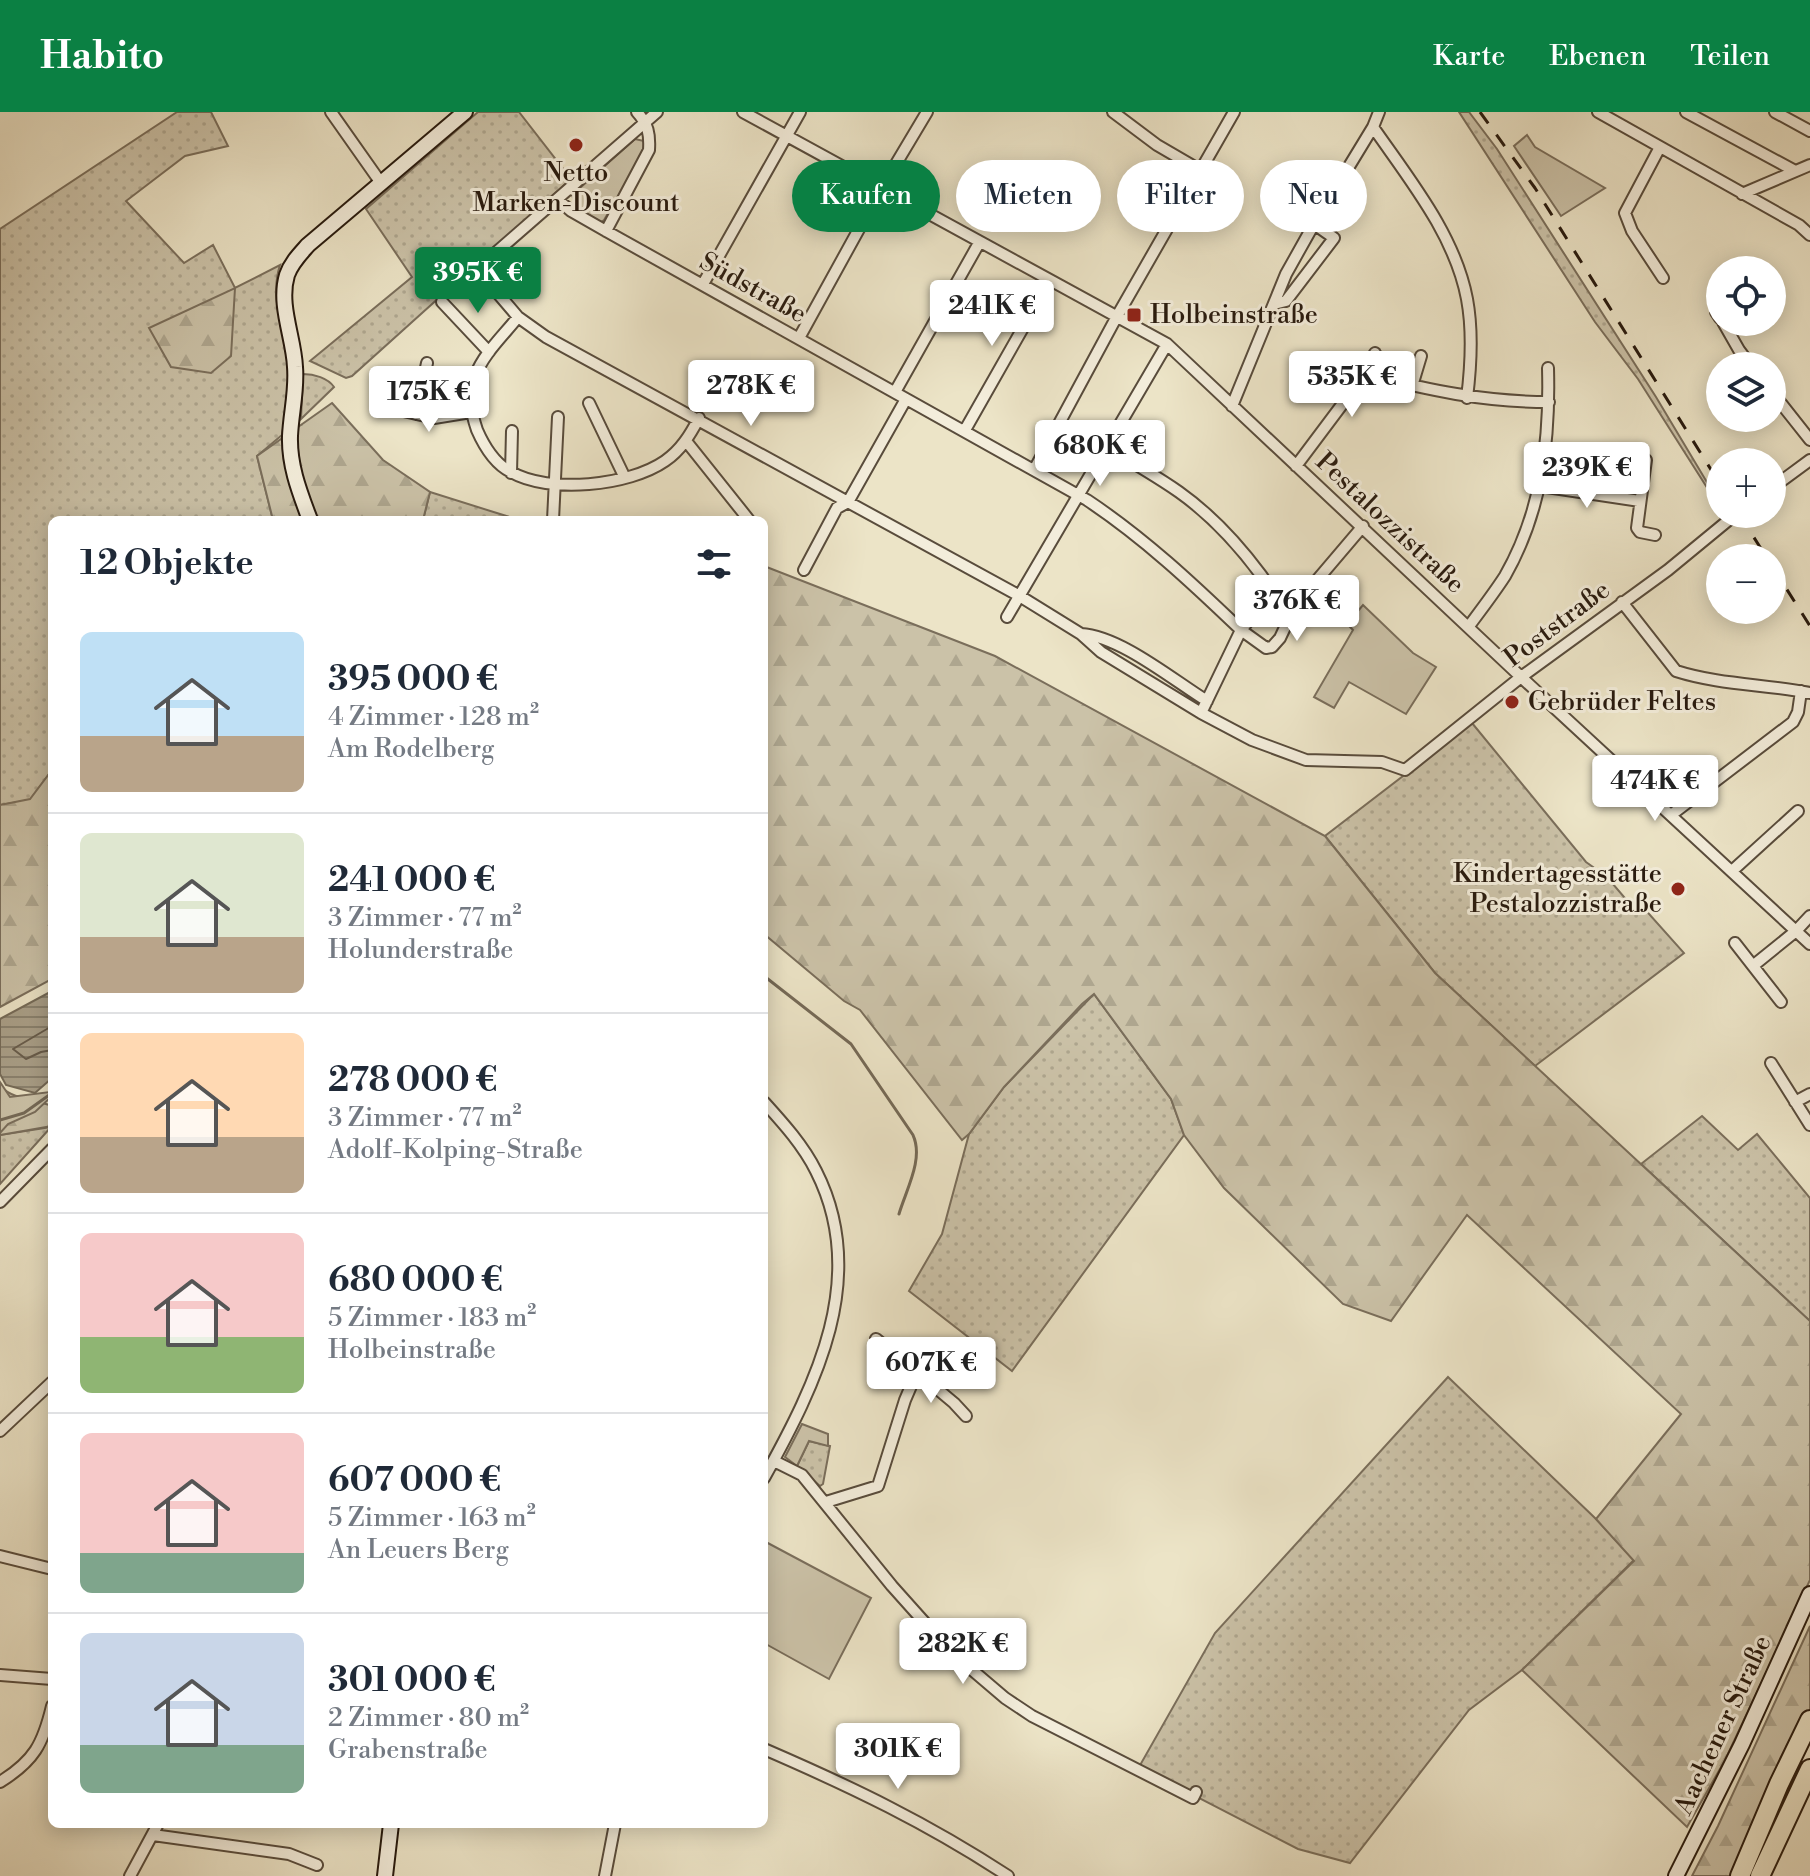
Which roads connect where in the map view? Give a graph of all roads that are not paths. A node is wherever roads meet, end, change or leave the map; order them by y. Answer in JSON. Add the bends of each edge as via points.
{"nodes":[{"id":1,"x":331,"y":112,"type":"edge"},
{"id":2,"x":465,"y":112,"type":"edge"},
{"id":3,"x":637,"y":112,"type":"edge"},
{"id":4,"x":657,"y":112,"type":"edge"},
{"id":5,"x":743,"y":112,"type":"edge"},
{"id":6,"x":800,"y":112,"type":"edge"},
{"id":7,"x":927,"y":112,"type":"edge"},
{"id":8,"x":1113,"y":112,"type":"edge"},
{"id":9,"x":1234,"y":112,"type":"edge"},
{"id":10,"x":1379,"y":112,"type":"edge"},
{"id":11,"x":1598,"y":112,"type":"edge"},
{"id":12,"x":1686,"y":112,"type":"edge"},
{"id":13,"x":1775,"y":112,"type":"edge"},
{"id":14,"x":646,"y":121,"type":"junction"},
{"id":15,"x":1373,"y":127,"type":"junction"},
{"id":16,"x":1810,"y":131,"type":"edge"},
{"id":17,"x":787,"y":136,"type":"junction"},
{"id":18,"x":1660,"y":147,"type":"junction"},
{"id":19,"x":830,"y":160,"type":"edge"},
{"id":20,"x":898,"y":160,"type":"edge"},
{"id":21,"x":1182,"y":160,"type":"edge"},
{"id":22,"x":1207,"y":160,"type":"edge"},
{"id":23,"x":1353,"y":160,"type":"edge"},
{"id":24,"x":1810,"y":165,"type":"edge"},
{"id":25,"x":1795,"y":171,"type":"junction"},
{"id":26,"x":381,"y":183,"type":"junction"},
{"id":27,"x":1742,"y":194,"type":"junction"},
{"id":28,"x":558,"y":200,"type":"junction"},
{"id":29,"x":940,"y":222,"type":"edge"},
{"id":30,"x":606,"y":231,"type":"junction"},
{"id":31,"x":857,"y":232,"type":"edge"},
{"id":32,"x":1166,"y":232,"type":"edge"},
{"id":33,"x":1310,"y":232,"type":"edge"},
{"id":34,"x":1325,"y":232,"type":"edge"},
{"id":35,"x":1810,"y":235,"type":"edge"},
{"id":36,"x":979,"y":243,"type":"junction"},
{"id":37,"x":1663,"y":278,"type":"dead end"},
{"id":38,"x":1049,"y":282,"type":"junction"},
{"id":39,"x":703,"y":284,"type":"junction"},
{"id":40,"x":442,"y":302,"type":"dead end"},
{"id":41,"x":1274,"y":304,"type":"junction"},
{"id":42,"x":518,"y":317,"type":"junction"},
{"id":43,"x":1116,"y":318,"type":"junction"},
{"id":44,"x":799,"y":338,"type":"junction"},
{"id":45,"x":1167,"y":344,"type":"junction"},
{"id":46,"x":489,"y":352,"type":"junction"},
{"id":47,"x":1375,"y":353,"type":"dead end"},
{"id":48,"x":1421,"y":356,"type":"dead end"},
{"id":49,"x":427,"y":363,"type":"dead end"},
{"id":50,"x":1548,"y":368,"type":"dead end"},
{"id":51,"x":1365,"y":374,"type":"junction"},
{"id":52,"x":448,"y":379,"type":"dead end"},
{"id":53,"x":471,"y":385,"type":"junction"},
{"id":54,"x":1412,"y":386,"type":"junction"},
{"id":55,"x":895,"y":392,"type":"junction"},
{"id":56,"x":1467,"y":398,"type":"junction"},
{"id":57,"x":906,"y":399,"type":"junction"},
{"id":58,"x":1549,"y":402,"type":"junction"},
{"id":59,"x":589,"y":403,"type":"dead end"},
{"id":60,"x":1232,"y":406,"type":"junction"},
{"id":61,"x":386,"y":407,"type":"dead end"},
{"id":62,"x":1786,"y":410,"type":"edge"},
{"id":63,"x":471,"y":412,"type":"junction"},
{"id":64,"x":416,"y":414,"type":"junction"},
{"id":65,"x":558,"y":417,"type":"dead end"},
{"id":66,"x":699,"y":418,"type":"junction"},
{"id":67,"x":965,"y":430,"type":"junction"},
{"id":68,"x":512,"y":431,"type":"dead end"},
{"id":69,"x":1810,"y":440,"type":"edge"},
{"id":70,"x":686,"y":441,"type":"junction"},
{"id":71,"x":1106,"y":445,"type":"junction"},
{"id":72,"x":1646,"y":460,"type":"dead end"},
{"id":73,"x":1810,"y":460,"type":"edge"},
{"id":74,"x":1296,"y":466,"type":"junction"},
{"id":75,"x":1034,"y":470,"type":"junction"},
{"id":76,"x":511,"y":473,"type":"junction"},
{"id":77,"x":625,"y":478,"type":"junction"},
{"id":78,"x":1786,"y":478,"type":"edge"},
{"id":79,"x":556,"y":483,"type":"junction"},
{"id":80,"x":1540,"y":486,"type":"junction"},
{"id":81,"x":1077,"y":494,"type":"junction"},
{"id":82,"x":1640,"y":501,"type":"junction"},
{"id":83,"x":848,"y":502,"type":"junction"},
{"id":84,"x":309,"y":516,"type":"edge"},
{"id":85,"x":553,"y":516,"type":"edge"},
{"id":86,"x":746,"y":516,"type":"edge"},
{"id":87,"x":1363,"y":526,"type":"junction"},
{"id":88,"x":1719,"y":528,"type":"edge"},
{"id":89,"x":1655,"y":535,"type":"dead end"},
{"id":90,"x":804,"y":570,"type":"dead end"},
{"id":91,"x":1018,"y":595,"type":"junction"},
{"id":92,"x":1278,"y":600,"type":"junction"},
{"id":93,"x":1622,"y":602,"type":"junction"},
{"id":94,"x":1295,"y":606,"type":"junction"},
{"id":95,"x":1007,"y":617,"type":"dead end"},
{"id":96,"x":1469,"y":626,"type":"junction"},
{"id":97,"x":1241,"y":630,"type":"junction"},
{"id":98,"x":1081,"y":634,"type":"junction"},
{"id":99,"x":1521,"y":677,"type":"junction"},
{"id":100,"x":1806,"y":692,"type":"edge"},
{"id":101,"x":1207,"y":701,"type":"junction"},
{"id":102,"x":1201,"y":713,"type":"junction"},
{"id":103,"x":1798,"y":811,"type":"dead end"},
{"id":104,"x":1671,"y":815,"type":"junction"},
{"id":105,"x":1732,"y":871,"type":"junction"},
{"id":106,"x":1810,"y":916,"type":"edge"},
{"id":107,"x":1796,"y":931,"type":"junction"},
{"id":108,"x":1735,"y":943,"type":"dead end"},
{"id":109,"x":1810,"y":944,"type":"edge"},
{"id":110,"x":1754,"y":965,"type":"junction"},
{"id":111,"x":1781,"y":1002,"type":"dead end"},
{"id":112,"x":1771,"y":1063,"type":"dead end"},
{"id":113,"x":1810,"y":1094,"type":"edge"},
{"id":114,"x":1795,"y":1102,"type":"junction"},
{"id":115,"x":768,"y":1107,"type":"edge"},
{"id":116,"x":1810,"y":1125,"type":"edge"},
{"id":117,"x":48,"y":1153,"type":"edge"},
{"id":118,"x":0,"y":1202,"type":"edge"},
{"id":119,"x":876,"y":1339,"type":"dead end"},
{"id":120,"x":917,"y":1372,"type":"junction"},
{"id":121,"x":48,"y":1386,"type":"edge"},
{"id":122,"x":966,"y":1416,"type":"dead end"},
{"id":123,"x":0,"y":1431,"type":"edge"},
{"id":124,"x":774,"y":1461,"type":"junction"},
{"id":125,"x":768,"y":1471,"type":"edge"},
{"id":126,"x":826,"y":1502,"type":"junction"},
{"id":127,"x":0,"y":1556,"type":"edge"},
{"id":128,"x":48,"y":1568,"type":"edge"},
{"id":129,"x":1810,"y":1594,"type":"edge"},
{"id":130,"x":0,"y":1675,"type":"edge"},
{"id":131,"x":48,"y":1679,"type":"edge"},
{"id":132,"x":1810,"y":1720,"type":"edge"},
{"id":133,"x":48,"y":1723,"type":"edge"},
{"id":134,"x":768,"y":1751,"type":"edge"},
{"id":135,"x":1810,"y":1769,"type":"edge"},
{"id":136,"x":0,"y":1782,"type":"edge"},
{"id":137,"x":1196,"y":1792,"type":"dead end"},
{"id":138,"x":156,"y":1828,"type":"edge"},
{"id":139,"x":391,"y":1828,"type":"edge"},
{"id":140,"x":614,"y":1828,"type":"edge"},
{"id":141,"x":153,"y":1835,"type":"junction"},
{"id":142,"x":317,"y":1865,"type":"dead end"},
{"id":143,"x":130,"y":1876,"type":"edge"},
{"id":144,"x":385,"y":1876,"type":"edge"},
{"id":145,"x":605,"y":1876,"type":"edge"},
{"id":146,"x":1008,"y":1876,"type":"edge"},
{"id":147,"x":1676,"y":1876,"type":"edge"},
{"id":148,"x":1740,"y":1876,"type":"edge"},
{"id":149,"x":1760,"y":1876,"type":"edge"}],
"edges":[{"from":1,"to":26,"type":"street"},
{"from":2,"to":26,"type":"street"},
{"from":3,"to":14,"type":"street"},
{"from":4,"to":14,"type":"street"},
{"from":5,"to":17,"type":"street","name":"Pestalozzistraße"},
{"from":6,"to":17,"type":"street"},
{"from":7,"to":20,"type":"street"},
{"from":8,"to":21,"type":"street"},
{"from":9,"to":22,"type":"street"},
{"from":10,"to":15,"type":"street"},
{"from":11,"to":18,"type":"street"},
{"from":12,"to":25,"type":"street"},
{"from":13,"to":16,"type":"street"},
{"from":14,"to":28,"type":"street"},
{"from":14,"to":30,"type":"street","via":[[649,150]]},
{"from":15,"to":23,"type":"street"},
{"from":15,"to":56,"type":"street","via":[[1431,210],[1467,294]]},
{"from":17,"to":19,"type":"street","name":"Pestalozzistraße"},
{"from":17,"to":39,"type":"street"},
{"from":18,"to":27,"type":"street"},
{"from":18,"to":37,"type":"street","via":[[1625,213]]},
{"from":24,"to":25,"type":"street"},
{"from":25,"to":27,"type":"street"},
{"from":26,"to":84,"type":"street","via":[[308,245],[287,276],[285,301],[295,364],[291,456]]},
{"from":27,"to":35,"type":"street"},
{"from":28,"to":30,"type":"street","name":"Südstraße"},
{"from":28,"to":42,"type":"street","via":[[477,269]]},
{"from":29,"to":36,"type":"street","name":"Pestalozzistraße"},
{"from":30,"to":39,"type":"street","name":"Südstraße"},
{"from":31,"to":44,"type":"street"},
{"from":32,"to":43,"type":"street"},
{"from":33,"to":41,"type":"street"},
{"from":34,"to":41,"type":"street","via":[[1334,238],[1286,301]]},
{"from":36,"to":38,"type":"street","name":"Pestalozzistraße"},
{"from":36,"to":55,"type":"street"},
{"from":38,"to":43,"type":"street","name":"Pestalozzistraße"},
{"from":38,"to":67,"type":"street"},
{"from":39,"to":44,"type":"street","name":"Südstraße"},
{"from":40,"to":46,"type":"street"},
{"from":41,"to":60,"type":"street"},
{"from":42,"to":46,"type":"street"},
{"from":42,"to":66,"type":"street"},
{"from":43,"to":45,"type":"street","name":"Pestalozzistraße"},
{"from":43,"to":75,"type":"street"},
{"from":44,"to":55,"type":"street","name":"Südstraße"},
{"from":45,"to":60,"type":"street","name":"Pestalozzistraße"},
{"from":45,"to":71,"type":"street"},
{"from":46,"to":53,"type":"street"},
{"from":47,"to":51,"type":"street"},
{"from":48,"to":54,"type":"street"},
{"from":49,"to":64,"type":"street"},
{"from":50,"to":58,"type":"street"},
{"from":51,"to":54,"type":"street"},
{"from":51,"to":74,"type":"street"},
{"from":52,"to":53,"type":"street"},
{"from":53,"to":63,"type":"street"},
{"from":54,"to":56,"type":"street"},
{"from":55,"to":57,"type":"street","name":"Südstraße"},
{"from":56,"to":58,"type":"street"},
{"from":57,"to":67,"type":"street","name":"Südstraße"},
{"from":57,"to":83,"type":"street"},
{"from":58,"to":80,"type":"street"},
{"from":59,"to":77,"type":"street"},
{"from":60,"to":74,"type":"street","name":"Pestalozzistraße"},
{"from":61,"to":64,"type":"street"},
{"from":62,"to":69,"type":"street"},
{"from":63,"to":64,"type":"street","via":[[434,418]]},
{"from":63,"to":76,"type":"street","via":[[492,457]]},
{"from":65,"to":79,"type":"street"},
{"from":66,"to":70,"type":"street"},
{"from":66,"to":83,"type":"street"},
{"from":67,"to":75,"type":"street","name":"Südstraße"},
{"from":68,"to":76,"type":"street"},
{"from":70,"to":77,"type":"street","via":[[662,463]]},
{"from":70,"to":86,"type":"street"},
{"from":71,"to":81,"type":"street"},
{"from":71,"to":92,"type":"street","via":[[1198,507],[1224,531]]},
{"from":72,"to":82,"type":"street"},
{"from":73,"to":78,"type":"street"},
{"from":74,"to":87,"type":"street","name":"Pestalozzistraße"},
{"from":75,"to":81,"type":"street","name":"Südstraße"},
{"from":76,"to":79,"type":"street"},
{"from":77,"to":79,"type":"street"},
{"from":79,"to":85,"type":"street"},
{"from":80,"to":82,"type":"street"},
{"from":80,"to":96,"type":"street","via":[[1504,577]]},
{"from":81,"to":91,"type":"street"},
{"from":81,"to":97,"type":"street","name":"Südstraße","via":[[1172,564]]},
{"from":82,"to":89,"type":"street","via":[[1637,528]]},
{"from":83,"to":90,"type":"street","via":[[837,508]]},
{"from":83,"to":91,"type":"street"},
{"from":87,"to":94,"type":"street"},
{"from":87,"to":96,"type":"street","name":"Pestalozzistraße"},
{"from":88,"to":93,"type":"street","name":"Poststraße"},
{"from":91,"to":95,"type":"street"},
{"from":91,"to":98,"type":"street"},
{"from":92,"to":94,"type":"street"},
{"from":92,"to":97,"type":"street","via":[[1254,614]]},
{"from":93,"to":99,"type":"street","name":"Poststraße"},
{"from":93,"to":100,"type":"street","via":[[1676,671]]},
{"from":94,"to":97,"type":"street","name":"Südstraße","via":[[1272,647]]},
{"from":96,"to":99,"type":"street","name":"Pestalozzistraße"},
{"from":97,"to":101,"type":"street"},
{"from":98,"to":101,"type":"street","via":[[1097,635],[1124,648]]},
{"from":98,"to":102,"type":"street","via":[[1101,652]]},
{"from":99,"to":102,"type":"street","name":"Poststraße","via":[[1405,770],[1382,762],[1295,757]]},
{"from":99,"to":104,"type":"street","name":"Pestalozzistraße"},
{"from":100,"to":104,"type":"street","via":[[1793,722]]},
{"from":101,"to":102,"type":"street"},
{"from":103,"to":105,"type":"street"},
{"from":104,"to":105,"type":"street","name":"Pestalozzistraße"},
{"from":105,"to":107,"type":"street","name":"Pestalozzistraße"},
{"from":106,"to":107,"type":"street"},
{"from":107,"to":109,"type":"street","name":"Pestalozzistraße"},
{"from":107,"to":110,"type":"street"},
{"from":108,"to":110,"type":"street"},
{"from":110,"to":111,"type":"street"},
{"from":112,"to":114,"type":"street"},
{"from":113,"to":114,"type":"street"},
{"from":114,"to":116,"type":"street"},
{"from":115,"to":124,"type":"street","via":[[816,1171],[840,1253],[837,1303],[825,1350]]},
{"from":117,"to":118,"type":"street"},
{"from":119,"to":120,"type":"street"},
{"from":120,"to":122,"type":"street"},
{"from":120,"to":126,"type":"street","via":[[878,1486]]},
{"from":121,"to":123,"type":"street"},
{"from":124,"to":125,"type":"street"},
{"from":124,"to":126,"type":"street","via":[[802,1475]]},
{"from":126,"to":137,"type":"street","via":[[951,1652],[1005,1698],[1193,1798]]},
{"from":127,"to":128,"type":"street"},
{"from":129,"to":147,"type":"street","name":"Aachener Straße"},
{"from":130,"to":131,"type":"street"},
{"from":132,"to":148,"type":"highway"},
{"from":133,"to":136,"type":"street","via":[[31,1758]]},
{"from":134,"to":146,"type":"street","via":[[862,1791]]},
{"from":135,"to":149,"type":"highway"},
{"from":138,"to":141,"type":"street"},
{"from":139,"to":144,"type":"street"},
{"from":140,"to":145,"type":"street"},
{"from":141,"to":142,"type":"street","via":[[289,1854]]},
{"from":141,"to":143,"type":"street"}]}
